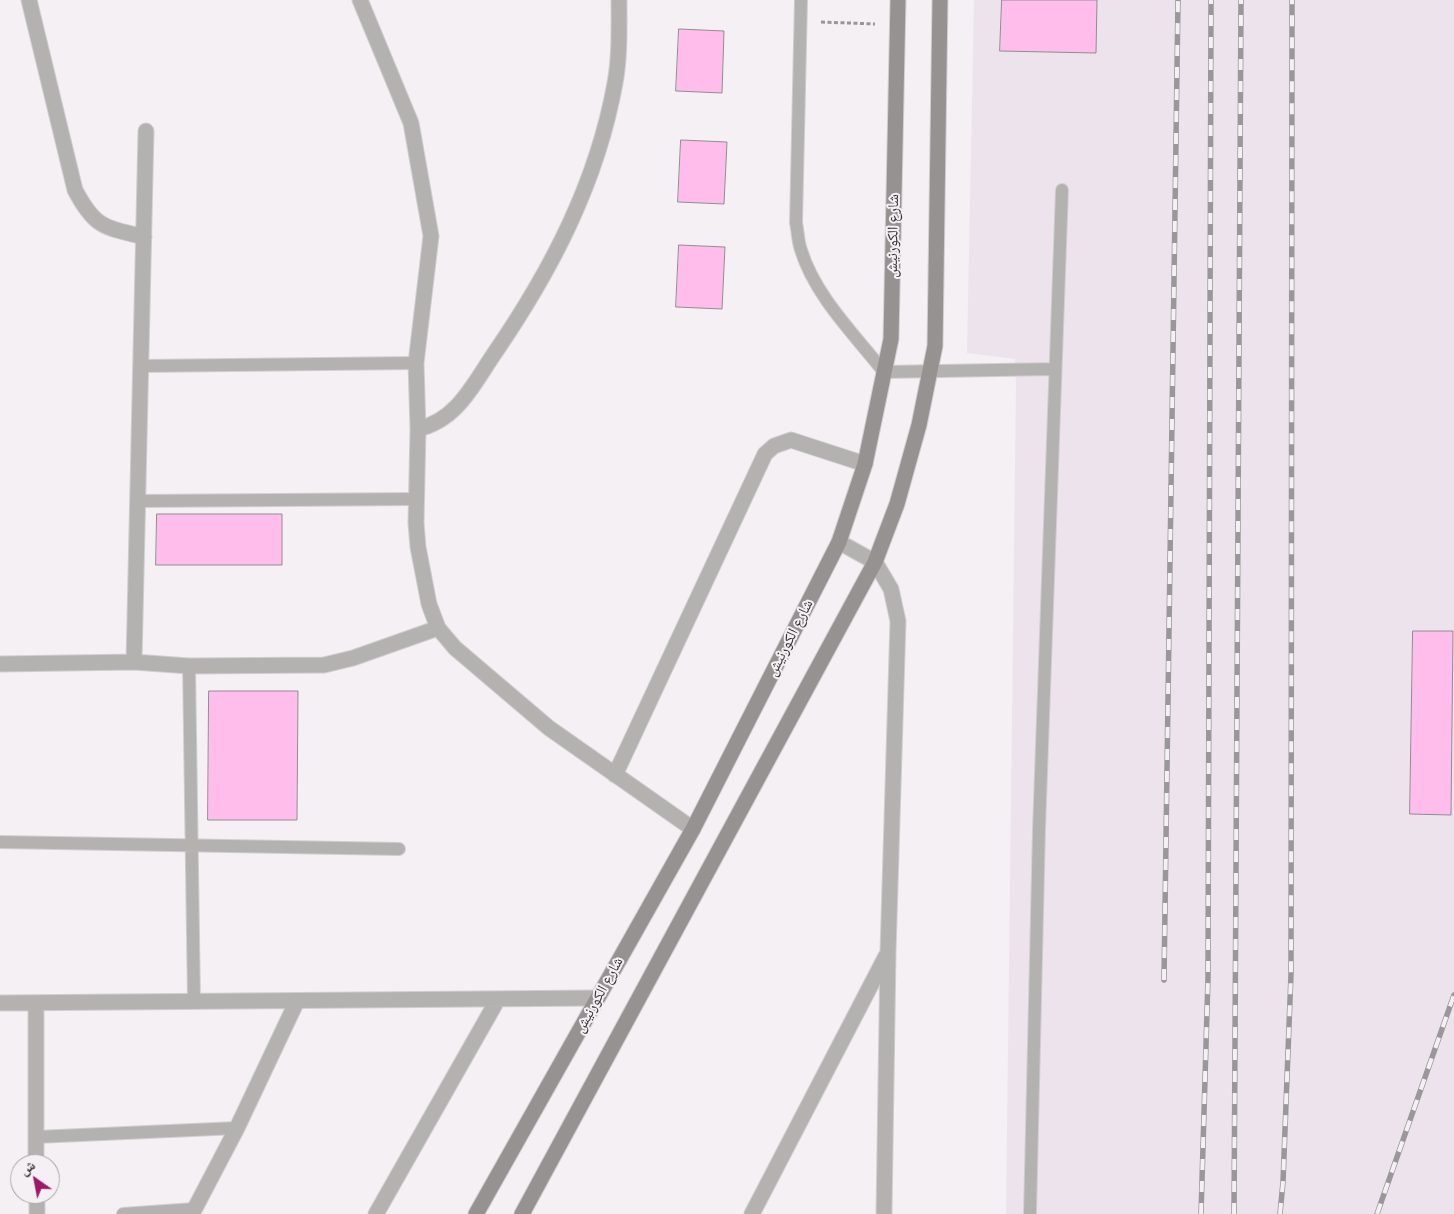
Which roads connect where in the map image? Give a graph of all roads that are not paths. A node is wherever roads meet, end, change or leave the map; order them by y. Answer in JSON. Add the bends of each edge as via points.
{"nodes":[{"id":1,"x":29,"y":0,"type":"edge"},
{"id":2,"x":360,"y":0,"type":"edge"},
{"id":3,"x":619,"y":0,"type":"edge"},
{"id":4,"x":801,"y":0,"type":"edge"},
{"id":5,"x":898,"y":0,"type":"edge"},
{"id":6,"x":940,"y":0,"type":"edge"},
{"id":7,"x":146,"y":131,"type":"dead end"},
{"id":8,"x":1062,"y":190,"type":"dead end"},
{"id":9,"x":144,"y":237,"type":"junction"},
{"id":10,"x":416,"y":364,"type":"junction"},
{"id":11,"x":141,"y":366,"type":"junction"},
{"id":12,"x":1054,"y":369,"type":"junction"},
{"id":13,"x":884,"y":372,"type":"junction"},
{"id":14,"x":930,"y":372,"type":"junction"},
{"id":15,"x":418,"y":429,"type":"junction"},
{"id":16,"x":865,"y":464,"type":"junction"},
{"id":17,"x":417,"y":499,"type":"junction"},
{"id":18,"x":138,"y":500,"type":"junction"},
{"id":19,"x":839,"y":542,"type":"junction"},
{"id":20,"x":875,"y":562,"type":"junction"},
{"id":21,"x":438,"y":628,"type":"junction"},
{"id":22,"x":134,"y":662,"type":"junction"},
{"id":23,"x":0,"y":664,"type":"edge"},
{"id":24,"x":189,"y":666,"type":"junction"},
{"id":25,"x":615,"y":775,"type":"junction"},
{"id":26,"x":693,"y":829,"type":"junction"},
{"id":27,"x":0,"y":842,"type":"edge"},
{"id":28,"x":192,"y":846,"type":"junction"},
{"id":29,"x":399,"y":849,"type":"dead end"},
{"id":30,"x":888,"y":952,"type":"junction"},
{"id":31,"x":597,"y":998,"type":"junction"},
{"id":32,"x":498,"y":999,"type":"junction"},
{"id":33,"x":297,"y":1001,"type":"junction"},
{"id":34,"x":194,"y":1002,"type":"junction"},
{"id":35,"x":0,"y":1003,"type":"edge"},
{"id":36,"x":36,"y":1004,"type":"junction"},
{"id":37,"x":237,"y":1128,"type":"junction"},
{"id":38,"x":36,"y":1137,"type":"junction"},
{"id":39,"x":36,"y":1154,"type":"edge"},
{"id":40,"x":193,"y":1212,"type":"edge"},
{"id":41,"x":123,"y":1214,"type":"edge"},
{"id":42,"x":376,"y":1214,"type":"edge"},
{"id":43,"x":476,"y":1214,"type":"edge"},
{"id":44,"x":522,"y":1214,"type":"edge"},
{"id":45,"x":752,"y":1214,"type":"edge"},
{"id":46,"x":884,"y":1214,"type":"edge"},
{"id":47,"x":1030,"y":1214,"type":"edge"}],
"edges":[{"from":1,"to":9,"type":"street","via":[[75,190],[86,210],[105,228]]},
{"from":2,"to":10,"type":"street","via":[[410,123],[431,236]]},
{"from":3,"to":15,"type":"street","via":[[615,82],[590,178],[571,225],[526,306],[456,410],[437,423]]},
{"from":4,"to":13,"type":"lane","via":[[796,224],[801,250],[814,280]]},
{"from":5,"to":13,"type":"street","name":"شارع الكورنيش","via":[[891,339]]},
{"from":6,"to":14,"type":"street","via":[[935,346]]},
{"from":7,"to":9,"type":"street"},
{"from":8,"to":12,"type":"lane"},
{"from":9,"to":11,"type":"street"},
{"from":10,"to":11,"type":"lane"},
{"from":10,"to":15,"type":"street"},
{"from":11,"to":18,"type":"street"},
{"from":12,"to":14,"type":"lane"},
{"from":12,"to":47,"type":"lane"},
{"from":13,"to":14,"type":"lane"},
{"from":13,"to":16,"type":"street","name":"شارع الكورنيش"},
{"from":14,"to":20,"type":"street","via":[[897,504]]},
{"from":15,"to":17,"type":"street"},
{"from":16,"to":19,"type":"street","name":"شارع الكورنيش"},
{"from":16,"to":25,"type":"street","via":[[791,440],[774,446],[765,454]]},
{"from":17,"to":18,"type":"lane"},
{"from":17,"to":21,"type":"street","via":[[418,547],[429,604]]},
{"from":18,"to":22,"type":"street"},
{"from":19,"to":20,"type":"street"},
{"from":19,"to":26,"type":"street","name":"شارع الكورنيش"},
{"from":20,"to":30,"type":"street","via":[[891,589],[898,621]]},
{"from":20,"to":44,"type":"street"},
{"from":21,"to":24,"type":"street","via":[[324,665]]},
{"from":21,"to":25,"type":"street","via":[[454,648],[549,728]]},
{"from":22,"to":23,"type":"street"},
{"from":22,"to":24,"type":"street"},
{"from":24,"to":28,"type":"lane"},
{"from":25,"to":26,"type":"street"},
{"from":26,"to":31,"type":"street","name":"شارع الكورنيش"},
{"from":27,"to":28,"type":"lane"},
{"from":28,"to":29,"type":"lane"},
{"from":28,"to":34,"type":"lane"},
{"from":30,"to":45,"type":"street"},
{"from":30,"to":46,"type":"street"},
{"from":31,"to":32,"type":"street"},
{"from":31,"to":43,"type":"street","name":"شارع الكورنيش"},
{"from":32,"to":33,"type":"street"},
{"from":32,"to":42,"type":"street"},
{"from":33,"to":34,"type":"street"},
{"from":33,"to":37,"type":"street"},
{"from":34,"to":36,"type":"street"},
{"from":35,"to":36,"type":"street"},
{"from":36,"to":38,"type":"street"},
{"from":37,"to":38,"type":"lane"},
{"from":37,"to":40,"type":"street"},
{"from":38,"to":39,"type":"street"},
{"from":40,"to":41,"type":"lane"}]}
